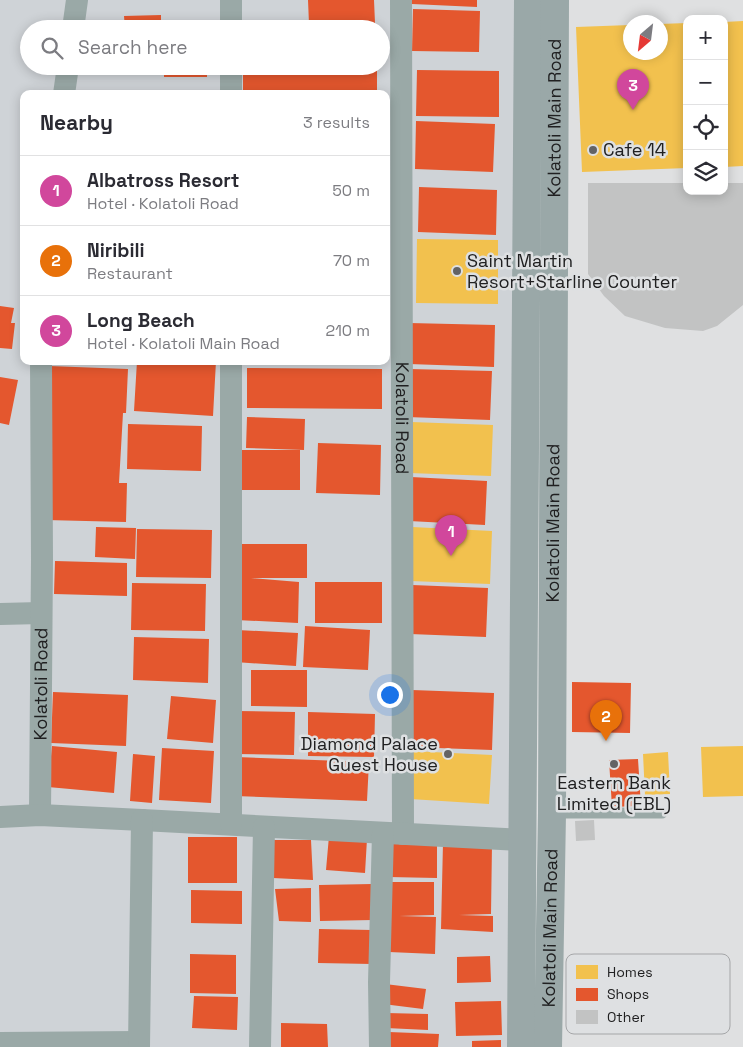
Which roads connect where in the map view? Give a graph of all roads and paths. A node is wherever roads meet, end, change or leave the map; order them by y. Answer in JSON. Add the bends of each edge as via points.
{"nodes":[{"id":1,"x":77,"y":0,"type":"edge"},
{"id":2,"x":232,"y":0,"type":"edge"},
{"id":3,"x":401,"y":0,"type":"edge"},
{"id":4,"x":528,"y":0,"type":"edge"},
{"id":5,"x":555,"y":0,"type":"edge"},
{"id":6,"x":74,"y":20,"type":"edge"},
{"id":7,"x":232,"y":20,"type":"edge"},
{"id":8,"x":67,"y":75,"type":"edge"},
{"id":9,"x":231,"y":75,"type":"edge"},
{"id":10,"x":65,"y":90,"type":"edge"},
{"id":11,"x":231,"y":90,"type":"edge"},
{"id":12,"x":41,"y":365,"type":"edge"},
{"id":13,"x":231,"y":365,"type":"edge"},
{"id":14,"x":41,"y":613,"type":"junction"},
{"id":15,"x":0,"y":614,"type":"edge"},
{"id":16,"x":552,"y":813,"type":"junction"},
{"id":17,"x":662,"y":813,"type":"dead end"},
{"id":18,"x":40,"y":816,"type":"junction"},
{"id":19,"x":0,"y":817,"type":"edge"},
{"id":20,"x":142,"y":820,"type":"junction"},
{"id":21,"x":231,"y":824,"type":"junction"},
{"id":22,"x":264,"y":826,"type":"junction"},
{"id":23,"x":393,"y":834,"type":"junction"},
{"id":24,"x":522,"y":840,"type":"junction"},
{"id":25,"x":0,"y":1043,"type":"edge"},
{"id":26,"x":54,"y":1045,"type":"edge"},
{"id":27,"x":139,"y":1045,"type":"edge"},
{"id":28,"x":260,"y":1047,"type":"edge"},
{"id":29,"x":380,"y":1047,"type":"edge"},
{"id":30,"x":521,"y":1047,"type":"edge"},
{"id":31,"x":548,"y":1047,"type":"edge"}],
"edges":[{"from":1,"to":6,"type":"street"},
{"from":2,"to":7,"type":"street"},
{"from":3,"to":23,"type":"street","name":"Kolatoli Road"},
{"from":4,"to":24,"type":"highway","name":"Kolatoli Main Road"},
{"from":5,"to":16,"type":"highway","name":"Kolatoli Main Road"},
{"from":8,"to":10,"type":"street"},
{"from":9,"to":11,"type":"street"},
{"from":12,"to":14,"type":"street","name":"Kolatoli Road"},
{"from":13,"to":21,"type":"street"},
{"from":14,"to":15,"type":"street"},
{"from":14,"to":18,"type":"street","name":"Kolatoli Road"},
{"from":16,"to":17,"type":"lane"},
{"from":16,"to":31,"type":"highway","name":"Kolatoli Main Road"},
{"from":18,"to":19,"type":"street"},
{"from":18,"to":20,"type":"street"},
{"from":20,"to":21,"type":"street"},
{"from":20,"to":27,"type":"street"},
{"from":21,"to":22,"type":"street"},
{"from":22,"to":23,"type":"street"},
{"from":22,"to":28,"type":"street"},
{"from":23,"to":24,"type":"street"},
{"from":23,"to":29,"type":"street","name":"Kolatoli Road","via":[[379,982]]},
{"from":24,"to":30,"type":"highway","name":"Kolatoli Main Road"},
{"from":25,"to":26,"type":"street"},
{"from":26,"to":27,"type":"street"}]}
